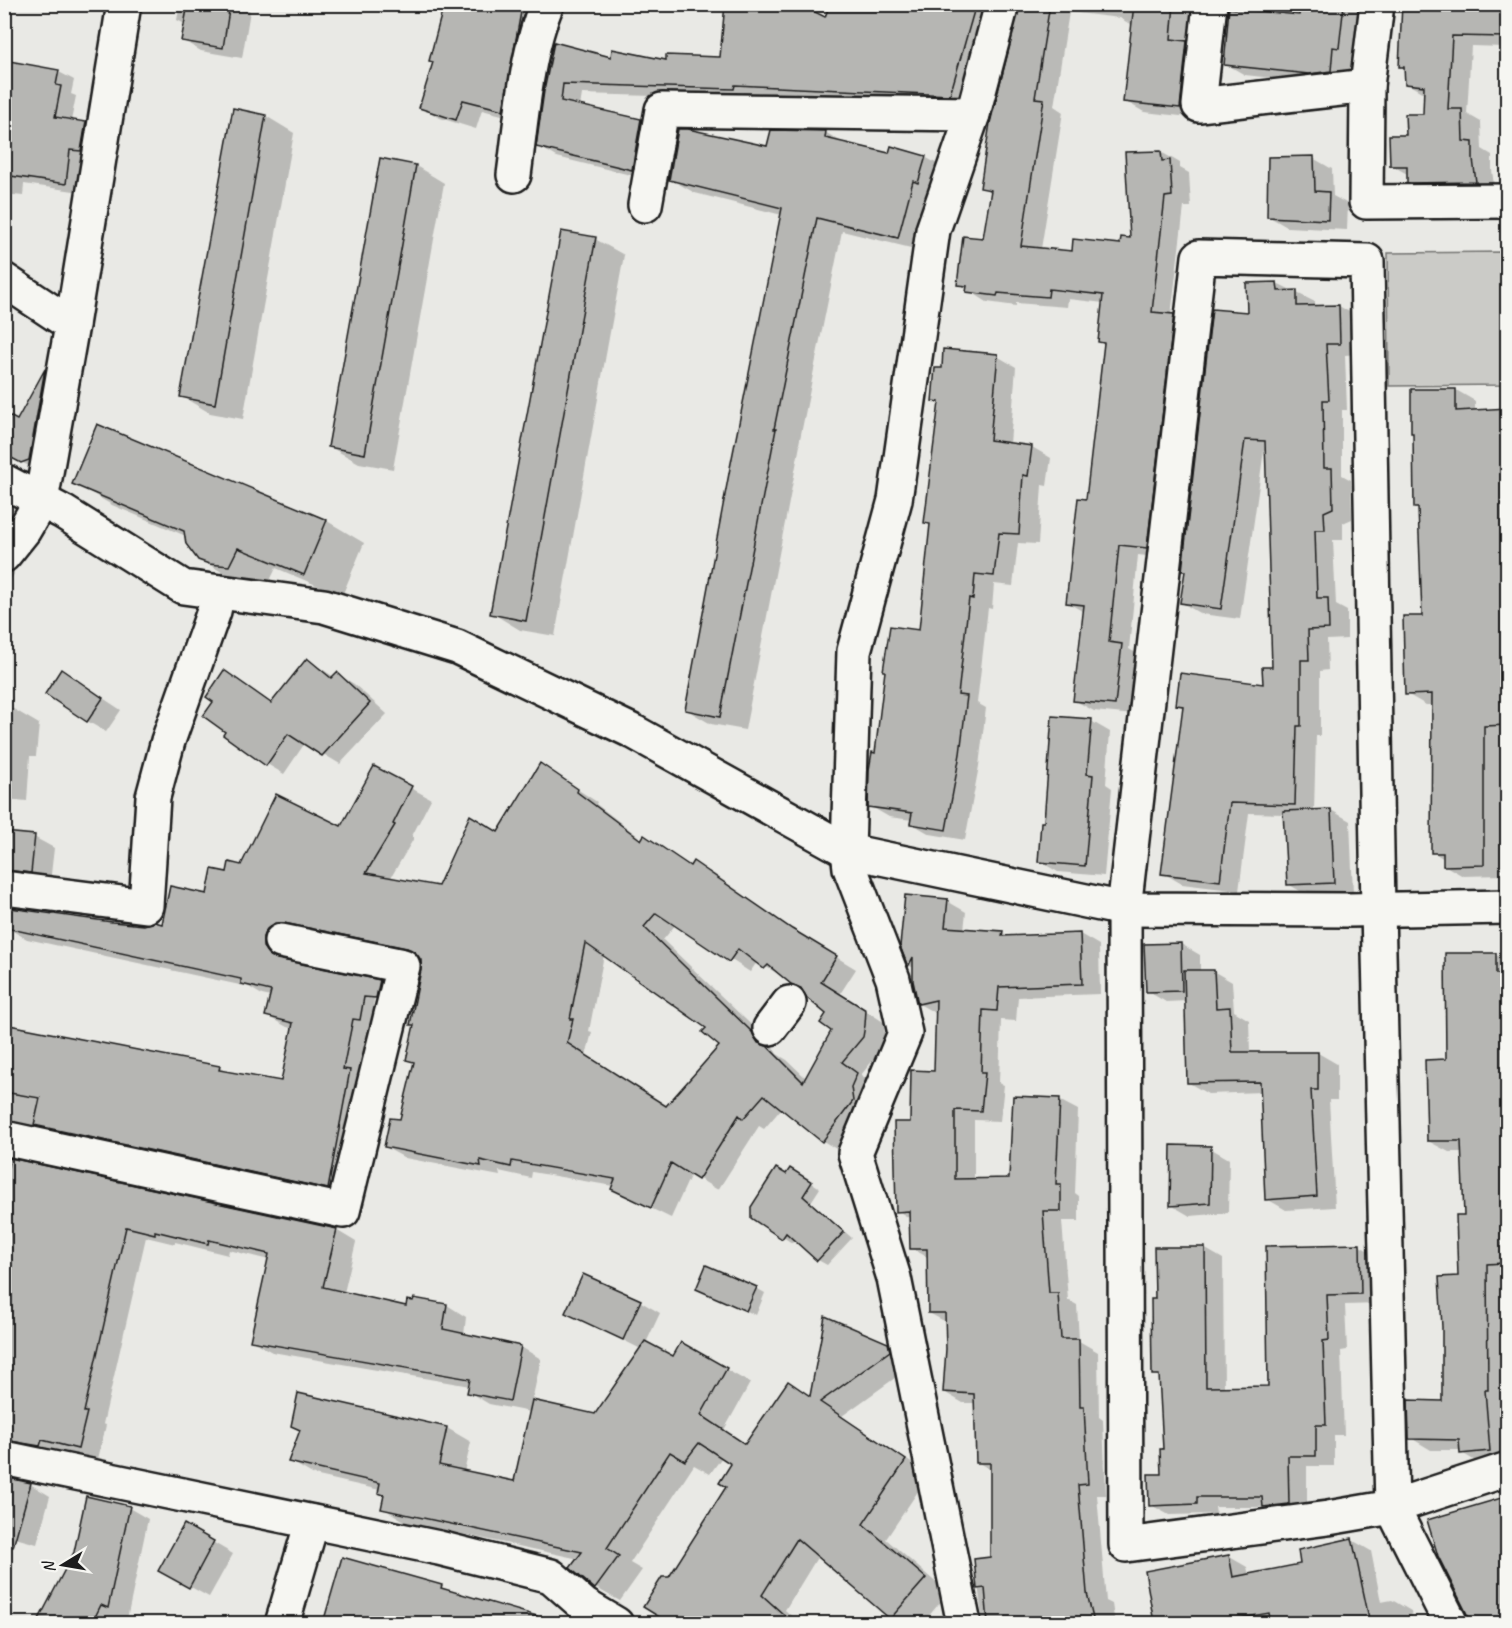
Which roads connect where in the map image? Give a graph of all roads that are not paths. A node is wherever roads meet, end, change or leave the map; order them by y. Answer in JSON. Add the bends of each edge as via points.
{"nodes":[{"id":1,"x":124,"y":4,"type":"edge"},
{"id":2,"x":547,"y":4,"type":"edge"},
{"id":3,"x":1002,"y":4,"type":"edge"},
{"id":4,"x":1210,"y":4,"type":"edge"},
{"id":5,"x":1377,"y":4,"type":"edge"},
{"id":6,"x":1367,"y":86,"type":"junction"},
{"id":7,"x":973,"y":114,"type":"junction"},
{"id":8,"x":514,"y":175,"type":"dead end"},
{"id":9,"x":1508,"y":201,"type":"edge"},
{"id":10,"x":645,"y":205,"type":"dead end"},
{"id":11,"x":4,"y":280,"type":"edge"},
{"id":12,"x":72,"y":326,"type":"junction"},
{"id":13,"x":4,"y":481,"type":"edge"},
{"id":14,"x":41,"y":501,"type":"junction"},
{"id":15,"x":4,"y":555,"type":"edge"},
{"id":16,"x":218,"y":592,"type":"junction"},
{"id":17,"x":848,"y":851,"type":"junction"},
{"id":18,"x":4,"y":888,"type":"edge"},
{"id":19,"x":1508,"y":907,"type":"edge"},
{"id":20,"x":1124,"y":909,"type":"junction"},
{"id":21,"x":1378,"y":910,"type":"junction"},
{"id":22,"x":281,"y":941,"type":"dead end"},
{"id":23,"x":4,"y":1138,"type":"edge"},
{"id":24,"x":4,"y":1458,"type":"edge"},
{"id":25,"x":1508,"y":1469,"type":"edge"},
{"id":26,"x":1392,"y":1507,"type":"junction"},
{"id":27,"x":312,"y":1522,"type":"junction"},
{"id":28,"x":580,"y":1614,"type":"edge"},
{"id":29,"x":282,"y":1623,"type":"edge"},
{"id":30,"x":616,"y":1623,"type":"edge"},
{"id":31,"x":964,"y":1623,"type":"edge"},
{"id":32,"x":1450,"y":1623,"type":"edge"}],
"edges":[{"from":1,"to":12,"type":"street"},
{"from":2,"to":8,"type":"street","via":[[539,22]]},
{"from":3,"to":7,"type":"street"},
{"from":4,"to":6,"type":"street","via":[[1198,105]]},
{"from":5,"to":6,"type":"street"},
{"from":6,"to":9,"type":"street","via":[[1366,202]]},
{"from":7,"to":10,"type":"street","via":[[662,110]]},
{"from":7,"to":17,"type":"street","via":[[933,230],[895,500],[854,651]]},
{"from":11,"to":12,"type":"street"},
{"from":12,"to":14,"type":"street"},
{"from":13,"to":14,"type":"street"},
{"from":14,"to":15,"type":"street"},
{"from":14,"to":16,"type":"street","via":[[183,587]]},
{"from":16,"to":17,"type":"street","via":[[324,606],[457,647],[634,732]]},
{"from":16,"to":18,"type":"street","via":[[153,797],[146,906]]},
{"from":17,"to":20,"type":"street"},
{"from":17,"to":31,"type":"street","via":[[850,868],[892,979],[905,1033],[855,1153],[894,1278]]},
{"from":19,"to":21,"type":"street"},
{"from":20,"to":21,"type":"street"},
{"from":20,"to":21,"type":"street","via":[[1199,257],[1367,261]]},
{"from":20,"to":26,"type":"street","via":[[1126,1545]]},
{"from":21,"to":26,"type":"street"},
{"from":22,"to":23,"type":"street","via":[[403,966],[343,1211]]},
{"from":24,"to":27,"type":"street"},
{"from":25,"to":26,"type":"street"},
{"from":26,"to":32,"type":"street"},
{"from":27,"to":28,"type":"street","via":[[551,1576]]},
{"from":27,"to":29,"type":"street"},
{"from":28,"to":30,"type":"street"}]}
